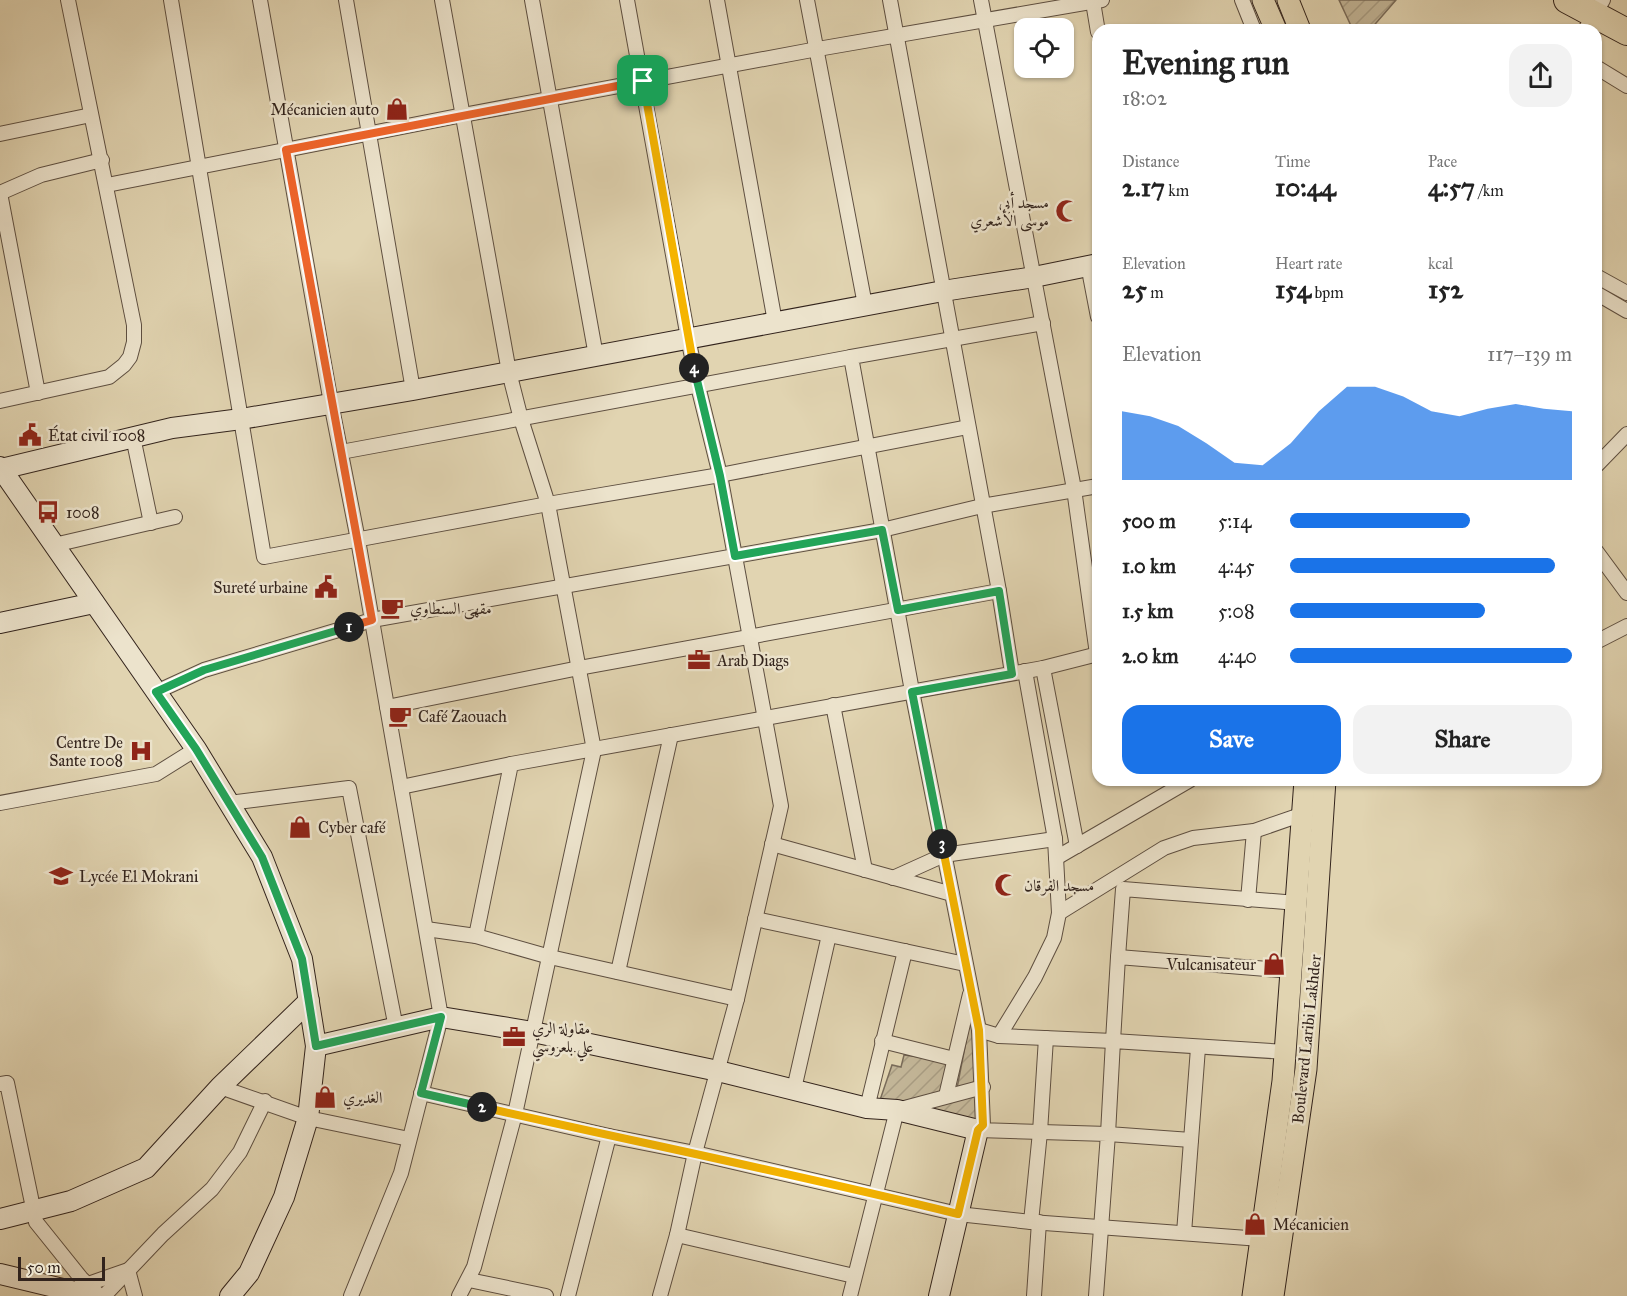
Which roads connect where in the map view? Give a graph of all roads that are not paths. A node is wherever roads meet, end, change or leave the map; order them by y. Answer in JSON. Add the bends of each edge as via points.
{"nodes":[{"id":1,"x":68,"y":0,"type":"edge"},
{"id":2,"x":171,"y":0,"type":"edge"},
{"id":3,"x":260,"y":0,"type":"edge"},
{"id":4,"x":346,"y":0,"type":"edge"},
{"id":5,"x":442,"y":0,"type":"edge"},
{"id":6,"x":532,"y":0,"type":"edge"},
{"id":7,"x":627,"y":0,"type":"edge"},
{"id":8,"x":717,"y":0,"type":"edge"},
{"id":9,"x":807,"y":0,"type":"edge"},
{"id":10,"x":890,"y":0,"type":"edge"},
{"id":11,"x":981,"y":0,"type":"edge"},
{"id":12,"x":1242,"y":0,"type":"edge"},
{"id":13,"x":1263,"y":0,"type":"edge"},
{"id":14,"x":1288,"y":0,"type":"edge"},
{"id":15,"x":1567,"y":0,"type":"edge"},
{"id":16,"x":1097,"y":1,"type":"edge"},
{"id":17,"x":1598,"y":11,"type":"edge"},
{"id":18,"x":1627,"y":13,"type":"edge"},
{"id":19,"x":984,"y":21,"type":"junction"},
{"id":20,"x":1098,"y":24,"type":"edge"},
{"id":21,"x":1252,"y":24,"type":"edge"},
{"id":22,"x":1273,"y":24,"type":"edge"},
{"id":23,"x":1298,"y":24,"type":"edge"},
{"id":24,"x":1627,"y":32,"type":"edge"},
{"id":25,"x":896,"y":36,"type":"junction"},
{"id":26,"x":816,"y":51,"type":"junction"},
{"id":27,"x":729,"y":66,"type":"junction"},
{"id":28,"x":1602,"y":71,"type":"edge"},
{"id":29,"x":643,"y":81,"type":"junction"},
{"id":30,"x":1627,"y":86,"type":"edge"},
{"id":31,"x":550,"y":99,"type":"junction"},
{"id":32,"x":91,"y":115,"type":"junction"},
{"id":33,"x":463,"y":115,"type":"junction"},
{"id":34,"x":0,"y":134,"type":"edge"},
{"id":35,"x":368,"y":135,"type":"junction"},
{"id":36,"x":286,"y":150,"type":"junction"},
{"id":37,"x":102,"y":160,"type":"junction"},
{"id":38,"x":200,"y":167,"type":"junction"},
{"id":39,"x":107,"y":185,"type":"junction"},
{"id":40,"x":0,"y":193,"type":"edge"},
{"id":41,"x":1092,"y":265,"type":"edge"},
{"id":42,"x":1034,"y":277,"type":"junction"},
{"id":43,"x":1602,"y":279,"type":"edge"},
{"id":44,"x":943,"y":291,"type":"junction"},
{"id":45,"x":1627,"y":293,"type":"edge"},
{"id":46,"x":1602,"y":296,"type":"edge"},
{"id":47,"x":864,"y":305,"type":"junction"},
{"id":48,"x":1627,"y":311,"type":"edge"},
{"id":49,"x":775,"y":322,"type":"junction"},
{"id":50,"x":1043,"y":323,"type":"junction"},
{"id":51,"x":688,"y":338,"type":"junction"},
{"id":52,"x":951,"y":340,"type":"junction"},
{"id":53,"x":596,"y":356,"type":"junction"},
{"id":54,"x":851,"y":357,"type":"junction"},
{"id":55,"x":509,"y":372,"type":"junction"},
{"id":56,"x":698,"y":386,"type":"junction"},
{"id":57,"x":414,"y":390,"type":"junction"},
{"id":58,"x":38,"y":393,"type":"junction"},
{"id":59,"x":0,"y":401,"type":"edge"},
{"id":60,"x":331,"y":404,"type":"junction"},
{"id":61,"x":241,"y":419,"type":"junction"},
{"id":62,"x":521,"y":419,"type":"junction"},
{"id":63,"x":968,"y":427,"type":"junction"},
{"id":64,"x":1627,"y":434,"type":"edge"},
{"id":65,"x":133,"y":438,"type":"junction"},
{"id":66,"x":866,"y":448,"type":"junction"},
{"id":67,"x":341,"y":452,"type":"junction"},
{"id":68,"x":1602,"y":460,"type":"edge"},
{"id":69,"x":1,"y":468,"type":"edge"},
{"id":70,"x":720,"y":476,"type":"junction"},
{"id":71,"x":1092,"y":487,"type":"edge"},
{"id":72,"x":1074,"y":489,"type":"junction"},
{"id":73,"x":548,"y":504,"type":"junction"},
{"id":74,"x":982,"y":506,"type":"junction"},
{"id":75,"x":175,"y":517,"type":"dead end"},
{"id":76,"x":151,"y":523,"type":"junction"},
{"id":77,"x":882,"y":530,"type":"junction"},
{"id":78,"x":358,"y":540,"type":"junction"},
{"id":79,"x":54,"y":546,"type":"junction"},
{"id":80,"x":735,"y":556,"type":"junction"},
{"id":81,"x":1602,"y":559,"type":"edge"},
{"id":82,"x":562,"y":586,"type":"junction"},
{"id":83,"x":999,"y":591,"type":"junction"},
{"id":84,"x":1627,"y":593,"type":"edge"},
{"id":85,"x":94,"y":603,"type":"junction"},
{"id":86,"x":898,"y":610,"type":"junction"},
{"id":87,"x":1092,"y":613,"type":"edge"},
{"id":88,"x":372,"y":620,"type":"junction"},
{"id":89,"x":0,"y":623,"type":"edge"},
{"id":90,"x":1627,"y":626,"type":"edge"},
{"id":91,"x":750,"y":637,"type":"junction"},
{"id":92,"x":1602,"y":639,"type":"edge"},
{"id":93,"x":1092,"y":656,"type":"edge"},
{"id":94,"x":579,"y":668,"type":"junction"},
{"id":95,"x":1043,"y":668,"type":"junction"},
{"id":96,"x":1018,"y":672,"type":"junction"},
{"id":97,"x":156,"y":692,"type":"junction"},
{"id":98,"x":912,"y":692,"type":"junction"},
{"id":99,"x":833,"y":705,"type":"junction"},
{"id":100,"x":387,"y":707,"type":"junction"},
{"id":101,"x":764,"y":718,"type":"junction"},
{"id":102,"x":671,"y":735,"type":"junction"},
{"id":103,"x":196,"y":749,"type":"junction"},
{"id":104,"x":594,"y":750,"type":"junction"},
{"id":105,"x":512,"y":764,"type":"junction"},
{"id":106,"x":1179,"y":786,"type":"edge"},
{"id":107,"x":1305,"y":786,"type":"edge"},
{"id":108,"x":1325,"y":786,"type":"edge"},
{"id":109,"x":401,"y":787,"type":"junction"},
{"id":110,"x":0,"y":803,"type":"edge"},
{"id":111,"x":229,"y":803,"type":"junction"},
{"id":112,"x":1303,"y":814,"type":"junction"},
{"id":113,"x":1254,"y":831,"type":"junction"},
{"id":114,"x":1055,"y":839,"type":"junction"},
{"id":115,"x":772,"y":844,"type":"junction"},
{"id":116,"x":1077,"y":846,"type":"junction"},
{"id":117,"x":944,"y":855,"type":"junction"},
{"id":118,"x":1056,"y":858,"type":"junction"},
{"id":119,"x":865,"y":870,"type":"junction"},
{"id":120,"x":893,"y":878,"type":"junction"},
{"id":121,"x":952,"y":894,"type":"junction"},
{"id":122,"x":1248,"y":900,"type":"junction"},
{"id":123,"x":1297,"y":903,"type":"junction"},
{"id":124,"x":1059,"y":913,"type":"junction"},
{"id":125,"x":755,"y":920,"type":"junction"},
{"id":126,"x":426,"y":929,"type":"junction"},
{"id":127,"x":828,"y":935,"type":"junction"},
{"id":128,"x":476,"y":936,"type":"junction"},
{"id":129,"x":905,"y":951,"type":"junction"},
{"id":130,"x":550,"y":957,"type":"junction"},
{"id":131,"x":1118,"y":957,"type":"junction"},
{"id":132,"x":965,"y":964,"type":"junction"},
{"id":133,"x":1292,"y":971,"type":"junction"},
{"id":134,"x":618,"y":972,"type":"junction"},
{"id":135,"x":971,"y":989,"type":"junction"},
{"id":136,"x":737,"y":999,"type":"junction"},
{"id":137,"x":309,"y":1001,"type":"junction"},
{"id":138,"x":441,"y":1017,"type":"junction"},
{"id":139,"x":396,"y":1028,"type":"junction"},
{"id":140,"x":979,"y":1030,"type":"junction"},
{"id":141,"x":533,"y":1032,"type":"junction"},
{"id":142,"x":999,"y":1036,"type":"junction"},
{"id":143,"x":1046,"y":1038,"type":"junction"},
{"id":144,"x":882,"y":1041,"type":"junction"},
{"id":145,"x":1113,"y":1041,"type":"junction"},
{"id":146,"x":316,"y":1046,"type":"junction"},
{"id":147,"x":1198,"y":1047,"type":"junction"},
{"id":148,"x":1286,"y":1052,"type":"junction"},
{"id":149,"x":954,"y":1059,"type":"junction"},
{"id":150,"x":718,"y":1071,"type":"junction"},
{"id":151,"x":0,"y":1084,"type":"edge"},
{"id":152,"x":220,"y":1087,"type":"junction"},
{"id":153,"x":982,"y":1087,"type":"junction"},
{"id":154,"x":794,"y":1089,"type":"junction"},
{"id":155,"x":421,"y":1093,"type":"junction"},
{"id":156,"x":946,"y":1096,"type":"junction"},
{"id":157,"x":265,"y":1101,"type":"junction"},
{"id":158,"x":867,"y":1108,"type":"junction"},
{"id":159,"x":897,"y":1110,"type":"junction"},
{"id":160,"x":515,"y":1114,"type":"junction"},
{"id":161,"x":308,"y":1118,"type":"junction"},
{"id":162,"x":978,"y":1130,"type":"junction"},
{"id":163,"x":1040,"y":1132,"type":"junction"},
{"id":164,"x":1108,"y":1134,"type":"junction"},
{"id":165,"x":609,"y":1136,"type":"junction"},
{"id":166,"x":409,"y":1139,"type":"junction"},
{"id":167,"x":1191,"y":1140,"type":"junction"},
{"id":168,"x":695,"y":1153,"type":"junction"},
{"id":169,"x":875,"y":1194,"type":"junction"},
{"id":170,"x":32,"y":1212,"type":"junction"},
{"id":171,"x":958,"y":1214,"type":"junction"},
{"id":172,"x":0,"y":1219,"type":"edge"},
{"id":173,"x":1035,"y":1222,"type":"junction"},
{"id":174,"x":1101,"y":1227,"type":"junction"},
{"id":175,"x":1184,"y":1233,"type":"junction"},
{"id":176,"x":677,"y":1235,"type":"junction"},
{"id":177,"x":1261,"y":1239,"type":"junction"},
{"id":178,"x":128,"y":1269,"type":"junction"},
{"id":179,"x":0,"y":1274,"type":"edge"},
{"id":180,"x":854,"y":1276,"type":"junction"},
{"id":181,"x":469,"y":1280,"type":"junction"},
{"id":182,"x":90,"y":1290,"type":"edge"},
{"id":183,"x":102,"y":1296,"type":"edge"},
{"id":184,"x":135,"y":1296,"type":"edge"},
{"id":185,"x":230,"y":1296,"type":"edge"},
{"id":186,"x":351,"y":1296,"type":"edge"},
{"id":187,"x":459,"y":1296,"type":"edge"},
{"id":188,"x":546,"y":1296,"type":"edge"},
{"id":189,"x":568,"y":1296,"type":"edge"},
{"id":190,"x":660,"y":1296,"type":"edge"},
{"id":191,"x":850,"y":1296,"type":"edge"},
{"id":192,"x":939,"y":1296,"type":"edge"},
{"id":193,"x":1034,"y":1296,"type":"edge"},
{"id":194,"x":1096,"y":1296,"type":"edge"},
{"id":195,"x":1253,"y":1296,"type":"edge"},
{"id":196,"x":1273,"y":1296,"type":"edge"}],
"edges":[{"from":1,"to":32,"type":"street"},
{"from":2,"to":38,"type":"street"},
{"from":3,"to":36,"type":"street"},
{"from":4,"to":35,"type":"street"},
{"from":5,"to":33,"type":"street"},
{"from":6,"to":31,"type":"street"},
{"from":7,"to":29,"type":"street"},
{"from":8,"to":27,"type":"street"},
{"from":9,"to":26,"type":"street"},
{"from":10,"to":25,"type":"street"},
{"from":11,"to":19,"type":"street"},
{"from":12,"to":21,"type":"street"},
{"from":13,"to":22,"type":"main road"},
{"from":14,"to":23,"type":"main road"},
{"from":15,"to":17,"type":"highway"},
{"from":16,"to":19,"type":"street"},
{"from":16,"to":20,"type":"street"},
{"from":17,"to":18,"type":"highway"},
{"from":17,"to":24,"type":"highway"},
{"from":19,"to":25,"type":"street"},
{"from":19,"to":42,"type":"street"},
{"from":25,"to":26,"type":"street"},
{"from":25,"to":44,"type":"street"},
{"from":26,"to":27,"type":"street"},
{"from":26,"to":47,"type":"street"},
{"from":27,"to":29,"type":"street"},
{"from":27,"to":49,"type":"street"},
{"from":28,"to":30,"type":"street"},
{"from":29,"to":31,"type":"street"},
{"from":29,"to":51,"type":"street"},
{"from":31,"to":33,"type":"street"},
{"from":31,"to":53,"type":"street"},
{"from":32,"to":34,"type":"street"},
{"from":32,"to":37,"type":"street"},
{"from":33,"to":35,"type":"street"},
{"from":33,"to":55,"type":"street"},
{"from":35,"to":36,"type":"street"},
{"from":35,"to":57,"type":"street"},
{"from":36,"to":38,"type":"street"},
{"from":36,"to":60,"type":"street"},
{"from":37,"to":39,"type":"street"},
{"from":37,"to":40,"type":"street","via":[[41,175]]},
{"from":38,"to":39,"type":"street"},
{"from":38,"to":61,"type":"street"},
{"from":39,"to":58,"type":"street","via":[[134,325],[133,350],[124,365],[109,377]]},
{"from":40,"to":58,"type":"street"},
{"from":41,"to":42,"type":"street"},
{"from":42,"to":44,"type":"street"},
{"from":42,"to":50,"type":"street"},
{"from":43,"to":45,"type":"street"},
{"from":44,"to":47,"type":"street"},
{"from":44,"to":52,"type":"street"},
{"from":46,"to":48,"type":"street"},
{"from":47,"to":49,"type":"street"},
{"from":49,"to":51,"type":"street"},
{"from":50,"to":52,"type":"street"},
{"from":50,"to":72,"type":"street"},
{"from":51,"to":53,"type":"street"},
{"from":51,"to":56,"type":"street"},
{"from":52,"to":54,"type":"street"},
{"from":52,"to":63,"type":"street"},
{"from":53,"to":55,"type":"street"},
{"from":54,"to":56,"type":"street"},
{"from":54,"to":66,"type":"street"},
{"from":55,"to":57,"type":"street"},
{"from":55,"to":62,"type":"street"},
{"from":56,"to":62,"type":"street"},
{"from":56,"to":70,"type":"street"},
{"from":57,"to":60,"type":"street"},
{"from":58,"to":59,"type":"street"},
{"from":60,"to":61,"type":"street"},
{"from":60,"to":67,"type":"street"},
{"from":61,"to":65,"type":"street","via":[[172,428]]},
{"from":61,"to":78,"type":"street","via":[[264,557]]},
{"from":62,"to":67,"type":"street"},
{"from":62,"to":73,"type":"street"},
{"from":63,"to":66,"type":"street"},
{"from":63,"to":74,"type":"street"},
{"from":64,"to":68,"type":"street"},
{"from":65,"to":69,"type":"street"},
{"from":65,"to":76,"type":"street"},
{"from":66,"to":70,"type":"street"},
{"from":66,"to":77,"type":"street"},
{"from":67,"to":78,"type":"street"},
{"from":69,"to":79,"type":"street"},
{"from":70,"to":73,"type":"street"},
{"from":70,"to":80,"type":"street"},
{"from":71,"to":72,"type":"street"},
{"from":72,"to":74,"type":"street"},
{"from":72,"to":87,"type":"street"},
{"from":73,"to":78,"type":"street"},
{"from":73,"to":82,"type":"street"},
{"from":74,"to":77,"type":"street"},
{"from":74,"to":83,"type":"street"},
{"from":75,"to":76,"type":"street"},
{"from":76,"to":79,"type":"street"},
{"from":77,"to":80,"type":"street"},
{"from":77,"to":86,"type":"street"},
{"from":78,"to":88,"type":"street"},
{"from":79,"to":85,"type":"street"},
{"from":80,"to":82,"type":"street"},
{"from":80,"to":91,"type":"street"},
{"from":81,"to":84,"type":"street"},
{"from":82,"to":88,"type":"street"},
{"from":82,"to":94,"type":"street"},
{"from":83,"to":86,"type":"street"},
{"from":83,"to":96,"type":"street"},
{"from":85,"to":89,"type":"street"},
{"from":85,"to":97,"type":"street"},
{"from":86,"to":91,"type":"street"},
{"from":86,"to":98,"type":"street"},
{"from":88,"to":97,"type":"street","via":[[204,670]]},
{"from":88,"to":100,"type":"street"},
{"from":90,"to":92,"type":"street"},
{"from":91,"to":94,"type":"street"},
{"from":91,"to":101,"type":"street"},
{"from":93,"to":95,"type":"street"},
{"from":94,"to":100,"type":"street"},
{"from":94,"to":104,"type":"street"},
{"from":95,"to":96,"type":"street"},
{"from":95,"to":116,"type":"street"},
{"from":96,"to":98,"type":"street"},
{"from":96,"to":114,"type":"street"},
{"from":97,"to":103,"type":"street"},
{"from":98,"to":99,"type":"street"},
{"from":98,"to":117,"type":"street"},
{"from":99,"to":101,"type":"street"},
{"from":99,"to":119,"type":"street"},
{"from":100,"to":109,"type":"street"},
{"from":101,"to":102,"type":"street"},
{"from":101,"to":115,"type":"street","via":[[781,806]]},
{"from":102,"to":104,"type":"street"},
{"from":102,"to":134,"type":"street"},
{"from":103,"to":110,"type":"street","via":[[156,774]]},
{"from":103,"to":111,"type":"street"},
{"from":104,"to":105,"type":"street"},
{"from":104,"to":130,"type":"street"},
{"from":105,"to":109,"type":"street"},
{"from":105,"to":128,"type":"street"},
{"from":106,"to":116,"type":"street"},
{"from":107,"to":112,"type":"main road","name":"Boulevard Laribi Lakhder"},
{"from":108,"to":196,"type":"main road","name":"Boulevard Laribi Lakhder","via":[[1306,1069]]},
{"from":109,"to":126,"type":"street"},
{"from":111,"to":137,"type":"street","via":[[262,857],[302,959]]},
{"from":111,"to":139,"type":"street","via":[[349,788]]},
{"from":112,"to":113,"type":"street"},
{"from":112,"to":123,"type":"main road","name":"Boulevard Laribi Lakhder"},
{"from":113,"to":122,"type":"street"},
{"from":113,"to":124,"type":"street","via":[[1193,838],[1164,848]]},
{"from":114,"to":117,"type":"street"},
{"from":114,"to":118,"type":"street"},
{"from":115,"to":119,"type":"street"},
{"from":115,"to":125,"type":"street"},
{"from":116,"to":118,"type":"street"},
{"from":117,"to":120,"type":"street"},
{"from":117,"to":121,"type":"street"},
{"from":118,"to":124,"type":"street"},
{"from":119,"to":120,"type":"street"},
{"from":120,"to":121,"type":"street"},
{"from":121,"to":132,"type":"street"},
{"from":122,"to":123,"type":"street"},
{"from":122,"to":131,"type":"street","via":[[1123,889]]},
{"from":123,"to":133,"type":"main road","name":"Boulevard Laribi Lakhder"},
{"from":124,"to":142,"type":"street","via":[[1054,938],[1035,977]]},
{"from":125,"to":127,"type":"street"},
{"from":125,"to":136,"type":"street"},
{"from":126,"to":128,"type":"street"},
{"from":126,"to":138,"type":"street"},
{"from":127,"to":129,"type":"street"},
{"from":127,"to":154,"type":"street"},
{"from":128,"to":130,"type":"street"},
{"from":129,"to":132,"type":"street"},
{"from":129,"to":144,"type":"street"},
{"from":130,"to":134,"type":"street"},
{"from":130,"to":141,"type":"street"},
{"from":131,"to":133,"type":"street"},
{"from":131,"to":145,"type":"street"},
{"from":132,"to":135,"type":"street"},
{"from":133,"to":148,"type":"main road","name":"Boulevard Laribi Lakhder"},
{"from":134,"to":136,"type":"street"},
{"from":135,"to":140,"type":"street"},
{"from":135,"to":149,"type":"street"},
{"from":136,"to":150,"type":"street"},
{"from":137,"to":146,"type":"street"},
{"from":137,"to":152,"type":"street"},
{"from":138,"to":139,"type":"street"},
{"from":138,"to":141,"type":"street"},
{"from":138,"to":155,"type":"street"},
{"from":139,"to":146,"type":"street"},
{"from":140,"to":142,"type":"street"},
{"from":140,"to":153,"type":"street"},
{"from":141,"to":150,"type":"street"},
{"from":141,"to":160,"type":"street"},
{"from":142,"to":143,"type":"street"},
{"from":143,"to":145,"type":"street"},
{"from":143,"to":163,"type":"street"},
{"from":144,"to":149,"type":"street"},
{"from":144,"to":158,"type":"street"},
{"from":145,"to":147,"type":"street"},
{"from":145,"to":164,"type":"street"},
{"from":146,"to":161,"type":"street"},
{"from":147,"to":148,"type":"street"},
{"from":147,"to":167,"type":"street"},
{"from":148,"to":177,"type":"main road","name":"Boulevard Laribi Lakhder"},
{"from":149,"to":156,"type":"street"},
{"from":150,"to":154,"type":"street"},
{"from":150,"to":168,"type":"street"},
{"from":151,"to":170,"type":"street","via":[[7,1083]]},
{"from":152,"to":157,"type":"street"},
{"from":152,"to":170,"type":"street","via":[[146,1168],[71,1201]]},
{"from":153,"to":156,"type":"street"},
{"from":153,"to":162,"type":"street","via":[[983,1125]]},
{"from":154,"to":158,"type":"street"},
{"from":155,"to":160,"type":"street"},
{"from":155,"to":166,"type":"street"},
{"from":156,"to":159,"type":"street"},
{"from":157,"to":161,"type":"street"},
{"from":157,"to":178,"type":"street","via":[[240,1152],[212,1189]]},
{"from":158,"to":159,"type":"street"},
{"from":159,"to":162,"type":"street"},
{"from":159,"to":169,"type":"street"},
{"from":160,"to":165,"type":"street"},
{"from":160,"to":181,"type":"street"},
{"from":161,"to":166,"type":"street"},
{"from":161,"to":185,"type":"street","via":[[284,1197],[249,1273]]},
{"from":162,"to":163,"type":"street"},
{"from":162,"to":171,"type":"street"},
{"from":163,"to":164,"type":"street"},
{"from":163,"to":173,"type":"street"},
{"from":164,"to":167,"type":"street"},
{"from":164,"to":174,"type":"street"},
{"from":165,"to":168,"type":"street"},
{"from":165,"to":189,"type":"street"},
{"from":166,"to":186,"type":"street","via":[[401,1173]]},
{"from":167,"to":175,"type":"street"},
{"from":168,"to":169,"type":"street"},
{"from":168,"to":176,"type":"street"},
{"from":169,"to":171,"type":"street"},
{"from":169,"to":180,"type":"street"},
{"from":170,"to":172,"type":"street"},
{"from":170,"to":182,"type":"street"},
{"from":171,"to":173,"type":"street"},
{"from":171,"to":192,"type":"street"},
{"from":173,"to":174,"type":"street"},
{"from":173,"to":193,"type":"street"},
{"from":174,"to":175,"type":"street"},
{"from":174,"to":194,"type":"street"},
{"from":175,"to":177,"type":"street"},
{"from":176,"to":180,"type":"street"},
{"from":176,"to":190,"type":"street"},
{"from":177,"to":195,"type":"main road","name":"Boulevard Laribi Lakhder"},
{"from":178,"to":182,"type":"street"},
{"from":178,"to":183,"type":"street"},
{"from":178,"to":184,"type":"street"},
{"from":179,"to":182,"type":"street"},
{"from":180,"to":191,"type":"street"},
{"from":181,"to":187,"type":"street"},
{"from":181,"to":188,"type":"street"},
{"from":182,"to":183,"type":"street"}]}
